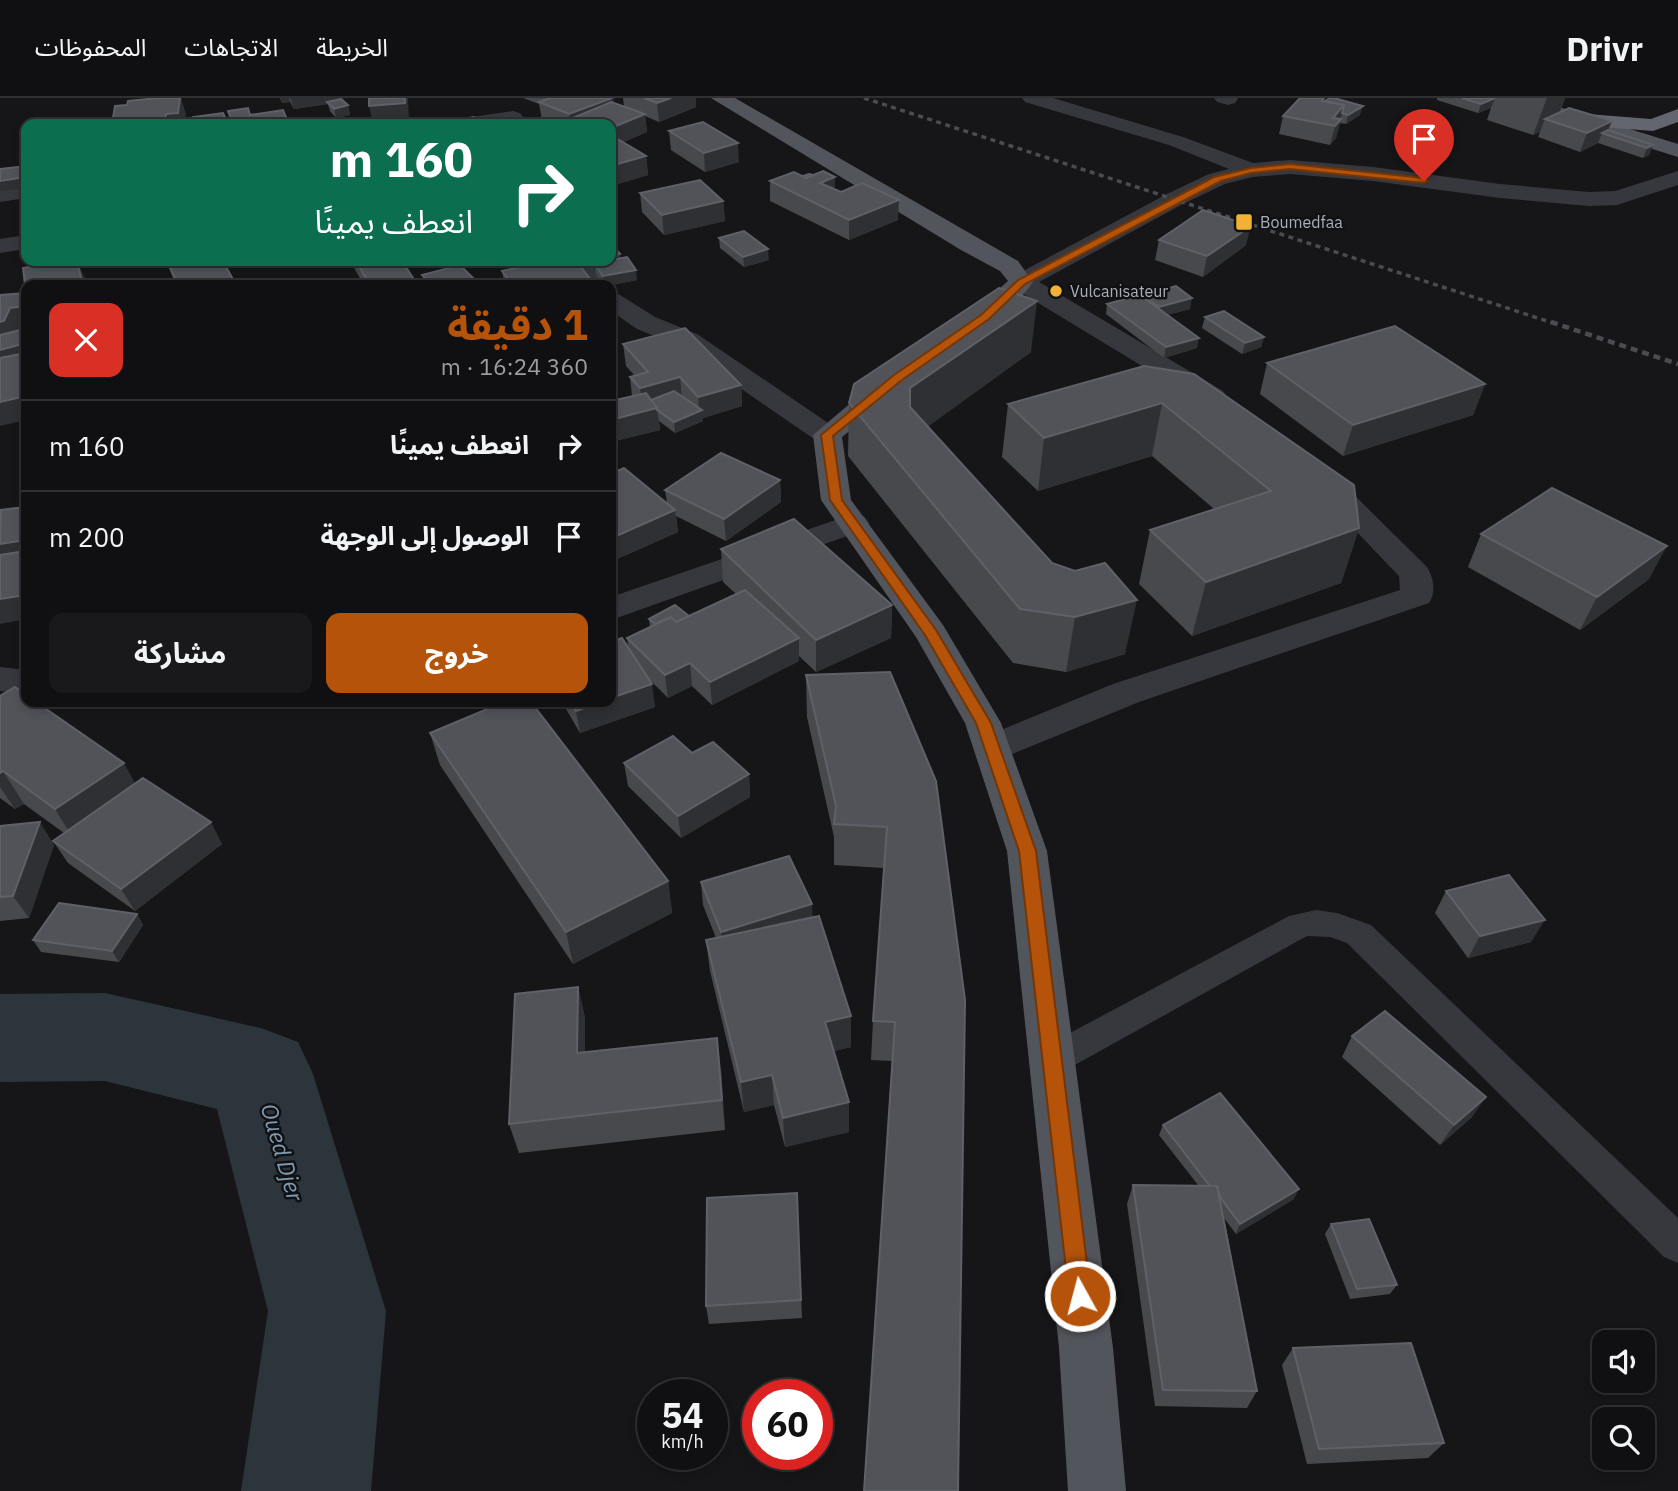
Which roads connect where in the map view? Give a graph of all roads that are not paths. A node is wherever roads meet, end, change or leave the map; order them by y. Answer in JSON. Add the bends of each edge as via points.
{"nodes":[{"id":1,"x":502,"y":98,"type":"edge"},
{"id":2,"x":721,"y":98,"type":"edge"},
{"id":3,"x":1032,"y":98,"type":"edge"},
{"id":4,"x":1509,"y":98,"type":"edge"},
{"id":5,"x":1678,"y":114,"type":"edge"},
{"id":6,"x":514,"y":119,"type":"edge"},
{"id":7,"x":1649,"y":133,"type":"junction"},
{"id":8,"x":1678,"y":140,"type":"edge"},
{"id":9,"x":1678,"y":151,"type":"edge"},
{"id":10,"x":1251,"y":170,"type":"junction"},
{"id":11,"x":1678,"y":178,"type":"edge"},
{"id":12,"x":21,"y":192,"type":"edge"},
{"id":13,"x":0,"y":195,"type":"edge"},
{"id":14,"x":21,"y":243,"type":"edge"},
{"id":15,"x":0,"y":246,"type":"edge"},
{"id":16,"x":582,"y":266,"type":"edge"},
{"id":17,"x":594,"y":280,"type":"edge"},
{"id":18,"x":1021,"y":282,"type":"junction"},
{"id":19,"x":616,"y":303,"type":"edge"},
{"id":20,"x":1244,"y":415,"type":"edge"},
{"id":21,"x":827,"y":435,"type":"junction"},
{"id":22,"x":1298,"y":456,"type":"edge"},
{"id":23,"x":853,"y":523,"type":"junction"},
{"id":24,"x":616,"y":607,"type":"edge"},
{"id":25,"x":0,"y":679,"type":"edge"},
{"id":26,"x":21,"y":681,"type":"edge"},
{"id":27,"x":992,"y":747,"type":"junction"},
{"id":28,"x":1052,"y":1060,"type":"junction"},
{"id":29,"x":1678,"y":1244,"type":"edge"},
{"id":30,"x":1097,"y":1491,"type":"edge"}],
"edges":[{"from":1,"to":6,"type":"street"},
{"from":2,"to":18,"type":"main road","via":[[1009,266]]},
{"from":3,"to":10,"type":"street","via":[[1176,141]]},
{"from":4,"to":7,"type":"main road","via":[[1575,119]]},
{"from":5,"to":7,"type":"highway"},
{"from":7,"to":8,"type":"highway"},
{"from":7,"to":9,"type":"main road"},
{"from":10,"to":11,"type":"street","via":[[1290,167],[1590,199],[1618,198]]},
{"from":10,"to":18,"type":"street","via":[[1217,179],[1175,199]]},
{"from":12,"to":13,"type":"street"},
{"from":14,"to":15,"type":"street"},
{"from":16,"to":17,"type":"street"},
{"from":18,"to":20,"type":"street"},
{"from":18,"to":21,"type":"main road","via":[[985,317]]},
{"from":19,"to":21,"type":"street","via":[[646,323],[688,340]]},
{"from":21,"to":23,"type":"main road","via":[[836,500]]},
{"from":22,"to":27,"type":"street","via":[[1415,574],[1417,596],[1126,693]]},
{"from":23,"to":24,"type":"street"},
{"from":23,"to":27,"type":"main road","via":[[931,634],[984,723]]},
{"from":25,"to":26,"type":"street"},
{"from":27,"to":28,"type":"main road","via":[[1027,851]]},
{"from":28,"to":29,"type":"lane","via":[[1300,925],[1334,924],[1359,934]]},
{"from":28,"to":30,"type":"main road","via":[[1086,1348]]}]}
